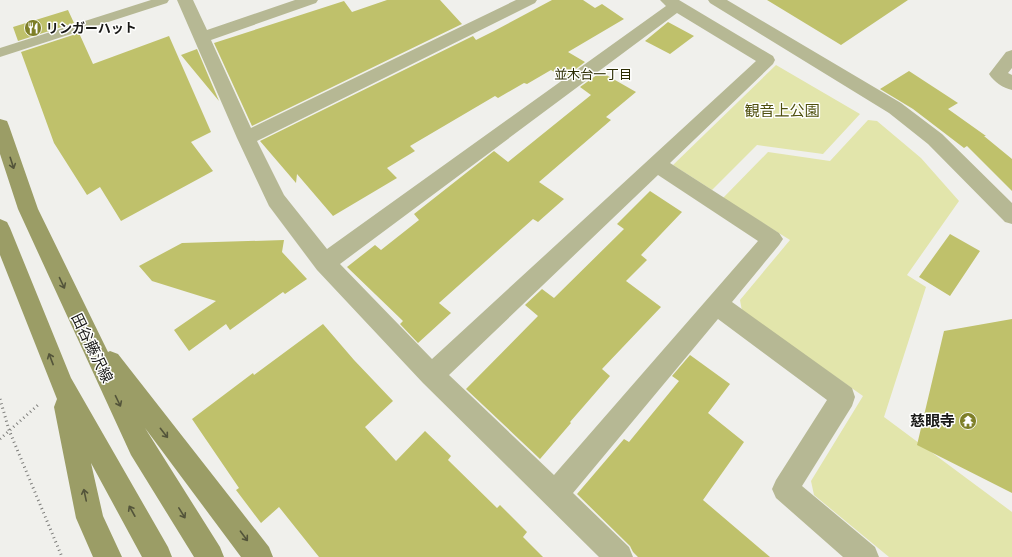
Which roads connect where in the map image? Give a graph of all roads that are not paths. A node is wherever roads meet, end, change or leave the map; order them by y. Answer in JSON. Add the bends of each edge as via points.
{"nodes":[{"id":1,"x":163,"y":0,"type":"edge"},
{"id":2,"x":185,"y":0,"type":"edge"},
{"id":3,"x":310,"y":0,"type":"edge"},
{"id":4,"x":529,"y":0,"type":"edge"},
{"id":5,"x":716,"y":0,"type":"edge"},
{"id":6,"x":672,"y":3,"type":"edge"},
{"id":7,"x":201,"y":38,"type":"junction"},
{"id":8,"x":0,"y":52,"type":"edge"},
{"id":9,"x":1012,"y":56,"type":"edge"},
{"id":10,"x":1012,"y":84,"type":"edge"},
{"id":11,"x":0,"y":126,"type":"edge"},
{"id":12,"x":246,"y":138,"type":"junction"},
{"id":13,"x":656,"y":164,"type":"junction"},
{"id":14,"x":1012,"y":215,"type":"edge"},
{"id":15,"x":0,"y":228,"type":"edge"},
{"id":16,"x":325,"y":263,"type":"junction"},
{"id":17,"x":716,"y":304,"type":"junction"},
{"id":18,"x":81,"y":324,"type":"junction"},
{"id":19,"x":432,"y":375,"type":"junction"},
{"id":20,"x":62,"y":386,"type":"junction"},
{"id":21,"x":555,"y":494,"type":"junction"},
{"id":22,"x":108,"y":557,"type":"edge"},
{"id":23,"x":158,"y":557,"type":"edge"},
{"id":24,"x":210,"y":557,"type":"edge"},
{"id":25,"x":259,"y":557,"type":"edge"},
{"id":26,"x":619,"y":557,"type":"edge"},
{"id":27,"x":865,"y":557,"type":"edge"}],
"edges":[{"from":1,"to":8,"type":"lane"},
{"from":2,"to":7,"type":"street"},
{"from":3,"to":7,"type":"street"},
{"from":4,"to":12,"type":"street"},
{"from":5,"to":14,"type":"street","via":[[895,108],[935,139]]},
{"from":6,"to":13,"type":"street","via":[[768,60]]},
{"from":6,"to":16,"type":"street"},
{"from":7,"to":12,"type":"street"},
{"from":9,"to":10,"type":"street","via":[[998,74]]},
{"from":11,"to":18,"type":"main road","name":"田谷藤沢線","one_way":true,"via":[[28,210]]},
{"from":12,"to":16,"type":"street","via":[[276,200]]},
{"from":13,"to":17,"type":"street","via":[[772,239]]},
{"from":13,"to":19,"type":"street"},
{"from":20,"to":15,"type":"main road","one_way":true},
{"from":16,"to":19,"type":"street"},
{"from":17,"to":21,"type":"street"},
{"from":17,"to":27,"type":"street","via":[[843,397],[785,489]]},
{"from":18,"to":24,"type":"main road","name":"田谷藤沢線","one_way":true,"via":[[140,446]]},
{"from":18,"to":25,"type":"main road","one_way":true},
{"from":19,"to":21,"type":"street"},
{"from":22,"to":20,"type":"main road","one_way":true,"via":[[90,518]]},
{"from":23,"to":20,"type":"main road","one_way":true},
{"from":21,"to":26,"type":"street"}]}
